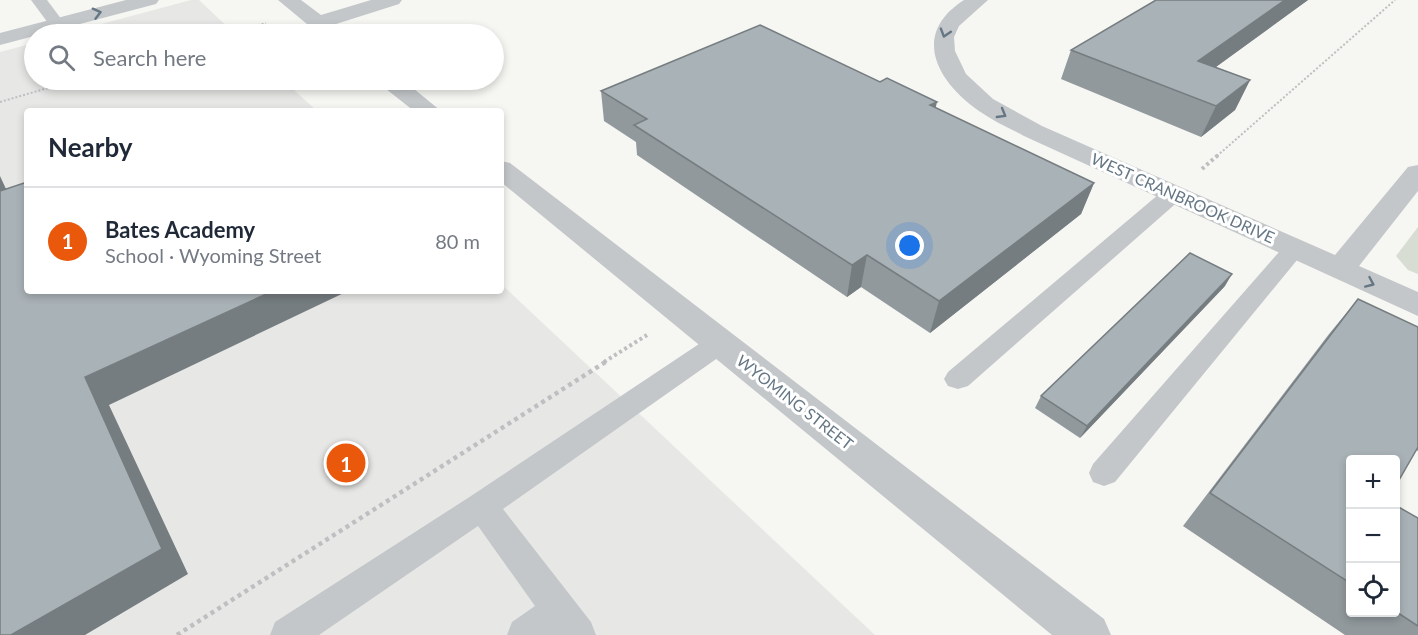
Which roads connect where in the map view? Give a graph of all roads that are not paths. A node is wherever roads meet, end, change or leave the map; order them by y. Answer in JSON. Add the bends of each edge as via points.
{"nodes":[{"id":1,"x":39,"y":0,"type":"edge"},
{"id":2,"x":149,"y":0,"type":"edge"},
{"id":3,"x":288,"y":0,"type":"edge"},
{"id":4,"x":392,"y":0,"type":"edge"},
{"id":5,"x":978,"y":0,"type":"edge"},
{"id":6,"x":57,"y":24,"type":"joint"},
{"id":7,"x":319,"y":24,"type":"edge"},
{"id":8,"x":337,"y":24,"type":"edge"},
{"id":9,"x":24,"y":33,"type":"edge"},
{"id":10,"x":0,"y":39,"type":"edge"},
{"id":11,"x":402,"y":90,"type":"edge"},
{"id":12,"x":425,"y":108,"type":"edge"},
{"id":13,"x":504,"y":171,"type":"edge"},
{"id":14,"x":1418,"y":173,"type":"edge"},
{"id":15,"x":1173,"y":194,"type":"junction"},
{"id":16,"x":1294,"y":249,"type":"junction"},
{"id":17,"x":1340,"y":269,"type":"junction"},
{"id":18,"x":1418,"y":305,"type":"edge"},
{"id":19,"x":720,"y":343,"type":"junction"},
{"id":20,"x":958,"y":379,"type":"dead end"},
{"id":21,"x":1104,"y":473,"type":"dead end"},
{"id":22,"x":482,"y":506,"type":"junction"},
{"id":23,"x":569,"y":622,"type":"edge"},
{"id":24,"x":288,"y":635,"type":"edge"},
{"id":25,"x":525,"y":635,"type":"edge"},
{"id":26,"x":1088,"y":635,"type":"edge"}],
"edges":[{"from":1,"to":6,"type":"lane"},
{"from":6,"to":2,"type":"street","one_way":true},
{"from":3,"to":7,"type":"street"},
{"from":4,"to":8,"type":"street"},
{"from":5,"to":15,"type":"street","name":"WEST CRANBROOK DRIVE","one_way":true,"via":[[950,20],[942,38],[943,52],[957,78],[1007,118]]},
{"from":9,"to":10,"type":"street"},
{"from":11,"to":12,"type":"street"},
{"from":13,"to":19,"type":"street","name":"WYOMING STREET"},
{"from":14,"to":17,"type":"street"},
{"from":15,"to":16,"type":"street","name":"WEST CRANBROOK DRIVE"},
{"from":15,"to":20,"type":"lane"},
{"from":16,"to":17,"type":"street","name":"WEST CRANBROOK DRIVE"},
{"from":16,"to":21,"type":"lane"},
{"from":17,"to":18,"type":"street","name":"WEST CRANBROOK DRIVE","one_way":true},
{"from":19,"to":22,"type":"lane"},
{"from":19,"to":26,"type":"street","name":"WYOMING STREET"},
{"from":22,"to":23,"type":"lane"},
{"from":22,"to":24,"type":"lane"},
{"from":23,"to":25,"type":"lane"}]}
